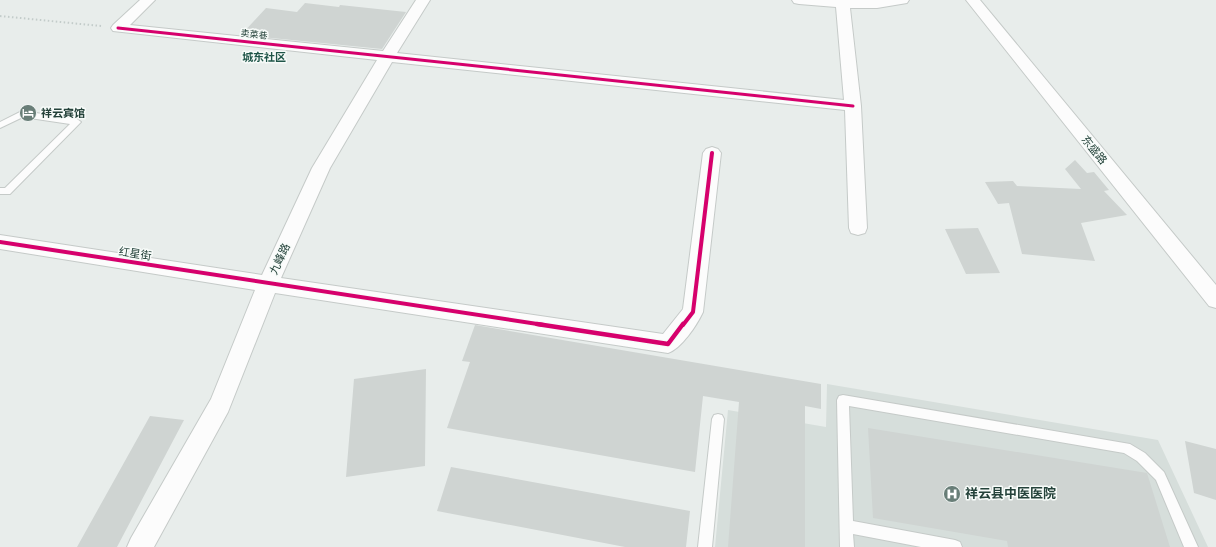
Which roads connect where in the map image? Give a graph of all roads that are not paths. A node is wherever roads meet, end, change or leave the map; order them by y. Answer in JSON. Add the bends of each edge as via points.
{"nodes":[{"id":1,"x":148,"y":0,"type":"edge"},
{"id":2,"x":423,"y":0,"type":"edge"},
{"id":3,"x":799,"y":0,"type":"edge"},
{"id":4,"x":902,"y":0,"type":"edge"},
{"id":5,"x":973,"y":0,"type":"edge"},
{"id":6,"x":843,"y":4,"type":"junction"},
{"id":7,"x":387,"y":57,"type":"junction"},
{"id":8,"x":853,"y":106,"type":"junction"},
{"id":9,"x":0,"y":125,"type":"edge"},
{"id":10,"x":712,"y":153,"type":"dead end"},
{"id":11,"x":0,"y":192,"type":"edge"},
{"id":12,"x":858,"y":228,"type":"dead end"},
{"id":13,"x":0,"y":242,"type":"edge"},
{"id":14,"x":268,"y":284,"type":"junction"},
{"id":15,"x":1216,"y":300,"type":"edge"},
{"id":16,"x":718,"y":419,"type":"dead end"},
{"id":17,"x":846,"y":526,"type":"junction"},
{"id":18,"x":140,"y":547,"type":"edge"},
{"id":19,"x":705,"y":547,"type":"edge"},
{"id":20,"x":847,"y":547,"type":"edge"},
{"id":21,"x":955,"y":547,"type":"edge"},
{"id":22,"x":1191,"y":547,"type":"edge"}],
"edges":[{"from":1,"to":7,"type":"street","name":"卖菜巷","via":[[118,28]]},
{"from":2,"to":7,"type":"street","name":"九峰路"},
{"from":3,"to":6,"type":"street"},
{"from":4,"to":6,"type":"street","via":[[879,4]]},
{"from":5,"to":15,"type":"street","name":"东盛路"},
{"from":6,"to":8,"type":"street"},
{"from":7,"to":8,"type":"street","name":"卖菜巷"},
{"from":7,"to":14,"type":"street","name":"九峰路","via":[[321,168]]},
{"from":8,"to":12,"type":"street"},
{"from":9,"to":11,"type":"lane","via":[[22,114],[77,122],[7,192]]},
{"from":10,"to":14,"type":"street","name":"红星街","via":[[693,312],[668,344]]},
{"from":13,"to":14,"type":"street","name":"红星街"},
{"from":14,"to":18,"type":"street","name":"九峰路","via":[[220,406]]},
{"from":16,"to":19,"type":"lane"},
{"from":17,"to":20,"type":"lane"},
{"from":17,"to":21,"type":"lane"},
{"from":17,"to":22,"type":"lane","via":[[843,400],[1126,448],[1141,457],[1160,476]]}]}
